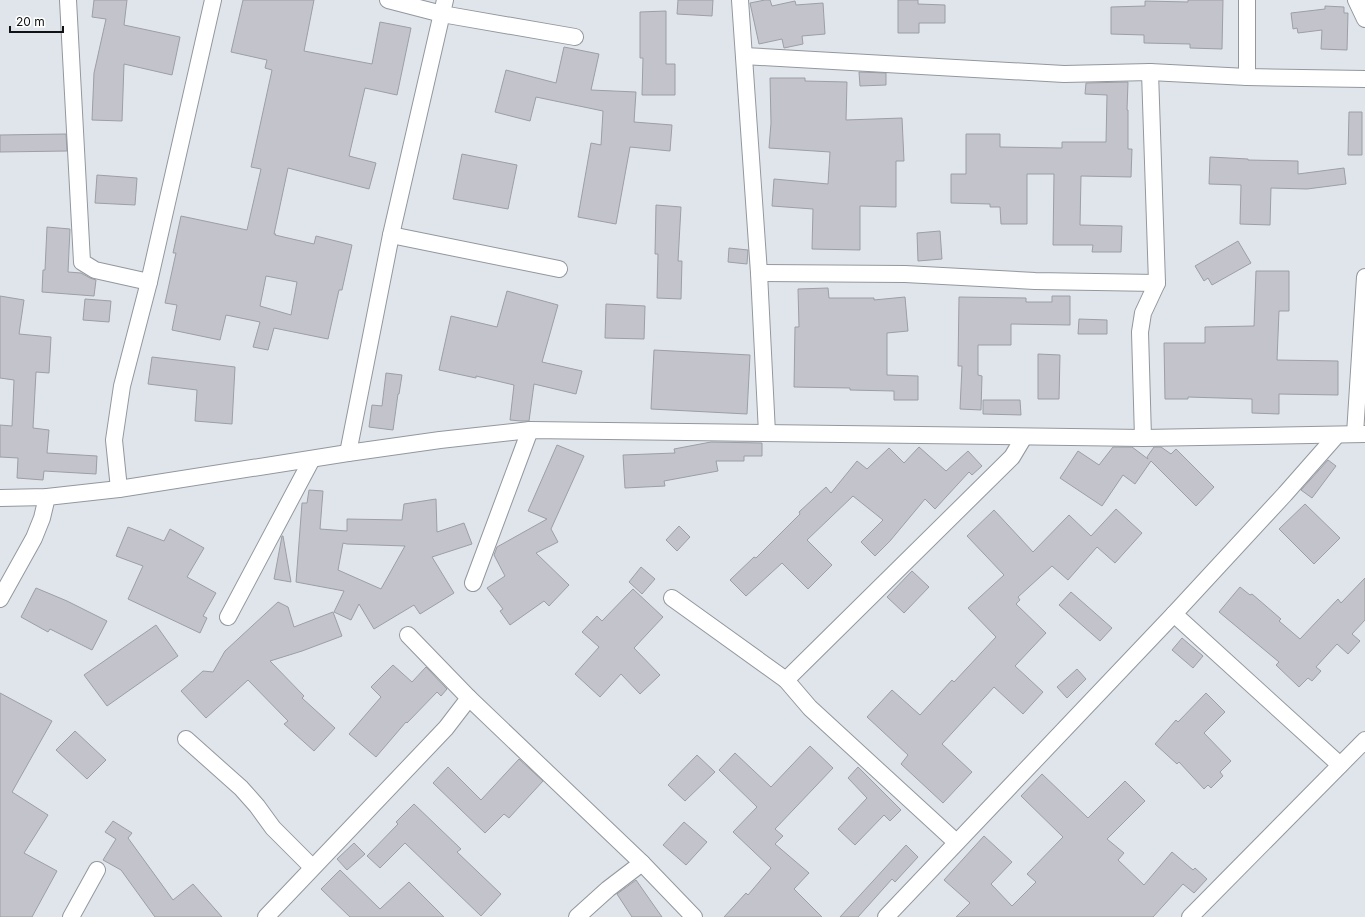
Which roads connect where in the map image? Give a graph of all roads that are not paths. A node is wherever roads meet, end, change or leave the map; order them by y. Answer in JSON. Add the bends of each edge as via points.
{"nodes":[{"id":1,"x":68,"y":0,"type":"edge"},
{"id":2,"x":213,"y":0,"type":"edge"},
{"id":3,"x":388,"y":0,"type":"edge"},
{"id":4,"x":740,"y":0,"type":"edge"},
{"id":5,"x":1247,"y":0,"type":"edge"},
{"id":6,"x":1356,"y":0,"type":"edge"},
{"id":7,"x":444,"y":7,"type":"edge"},
{"id":8,"x":1365,"y":19,"type":"edge"},
{"id":9,"x":575,"y":37,"type":"dead end"},
{"id":10,"x":744,"y":56,"type":"junction"},
{"id":11,"x":1150,"y":72,"type":"junction"},
{"id":12,"x":1247,"y":77,"type":"junction"},
{"id":13,"x":1365,"y":79,"type":"edge"},
{"id":14,"x":391,"y":235,"type":"junction"},
{"id":15,"x":559,"y":269,"type":"dead end"},
{"id":16,"x":758,"y":273,"type":"junction"},
{"id":17,"x":1365,"y":277,"type":"edge"},
{"id":18,"x":149,"y":282,"type":"junction"},
{"id":19,"x":1157,"y":283,"type":"junction"},
{"id":20,"x":530,"y":430,"type":"junction"},
{"id":21,"x":767,"y":433,"type":"junction"},
{"id":22,"x":1360,"y":434,"type":"edge"},
{"id":23,"x":1337,"y":435,"type":"junction"},
{"id":24,"x":1024,"y":437,"type":"junction"},
{"id":25,"x":1143,"y":438,"type":"junction"},
{"id":26,"x":348,"y":453,"type":"junction"},
{"id":27,"x":312,"y":459,"type":"junction"},
{"id":28,"x":119,"y":489,"type":"junction"},
{"id":29,"x":47,"y":497,"type":"junction"},
{"id":30,"x":0,"y":498,"type":"edge"},
{"id":31,"x":473,"y":583,"type":"dead end"},
{"id":32,"x":672,"y":598,"type":"dead end"},
{"id":33,"x":0,"y":599,"type":"edge"},
{"id":34,"x":1174,"y":614,"type":"junction"},
{"id":35,"x":228,"y":618,"type":"dead end"},
{"id":36,"x":408,"y":635,"type":"dead end"},
{"id":37,"x":786,"y":680,"type":"junction"},
{"id":38,"x":469,"y":698,"type":"junction"},
{"id":39,"x":186,"y":739,"type":"dead end"},
{"id":40,"x":1365,"y":740,"type":"edge"},
{"id":41,"x":1340,"y":765,"type":"junction"},
{"id":42,"x":956,"y":842,"type":"junction"},
{"id":43,"x":642,"y":863,"type":"junction"},
{"id":44,"x":312,"y":867,"type":"junction"},
{"id":45,"x":97,"y":870,"type":"dead end"},
{"id":46,"x":71,"y":917,"type":"edge"},
{"id":47,"x":266,"y":917,"type":"edge"},
{"id":48,"x":577,"y":917,"type":"edge"},
{"id":49,"x":694,"y":917,"type":"edge"},
{"id":50,"x":886,"y":917,"type":"edge"},
{"id":51,"x":1190,"y":917,"type":"edge"}],
"edges":[{"from":1,"to":18,"type":"street","via":[[82,262],[95,270]]},
{"from":2,"to":18,"type":"street"},
{"from":3,"to":7,"type":"street"},
{"from":4,"to":10,"type":"street"},
{"from":5,"to":12,"type":"street"},
{"from":6,"to":8,"type":"street"},
{"from":7,"to":9,"type":"street"},
{"from":7,"to":14,"type":"street"},
{"from":10,"to":11,"type":"street","via":[[1064,74]]},
{"from":10,"to":16,"type":"street"},
{"from":11,"to":12,"type":"street"},
{"from":11,"to":19,"type":"street"},
{"from":12,"to":13,"type":"street"},
{"from":14,"to":15,"type":"street"},
{"from":14,"to":26,"type":"street"},
{"from":16,"to":19,"type":"street","via":[[905,274],[1035,281]]},
{"from":16,"to":21,"type":"street"},
{"from":17,"to":22,"type":"street"},
{"from":18,"to":28,"type":"street","via":[[122,386],[114,440]]},
{"from":19,"to":25,"type":"street","via":[[1143,313],[1140,332]]},
{"from":20,"to":21,"type":"street"},
{"from":20,"to":26,"type":"street"},
{"from":20,"to":31,"type":"street"},
{"from":21,"to":24,"type":"street"},
{"from":22,"to":23,"type":"street"},
{"from":23,"to":25,"type":"street"},
{"from":23,"to":34,"type":"street"},
{"from":24,"to":25,"type":"street"},
{"from":24,"to":37,"type":"street","via":[[1012,457]]},
{"from":26,"to":27,"type":"street"},
{"from":27,"to":28,"type":"street"},
{"from":27,"to":35,"type":"street"},
{"from":28,"to":29,"type":"street"},
{"from":29,"to":30,"type":"street"},
{"from":29,"to":33,"type":"street","via":[[34,538]]},
{"from":32,"to":37,"type":"street"},
{"from":34,"to":41,"type":"street"},
{"from":34,"to":42,"type":"street"},
{"from":36,"to":38,"type":"street"},
{"from":37,"to":42,"type":"street","via":[[810,708]]},
{"from":38,"to":43,"type":"street"},
{"from":38,"to":44,"type":"street","via":[[446,728]]},
{"from":39,"to":44,"type":"street","via":[[241,788],[258,806],[273,828]]},
{"from":40,"to":41,"type":"street"},
{"from":41,"to":51,"type":"street"},
{"from":42,"to":50,"type":"street"},
{"from":43,"to":48,"type":"street"},
{"from":43,"to":49,"type":"street"},
{"from":44,"to":47,"type":"street"},
{"from":45,"to":46,"type":"street"}]}
